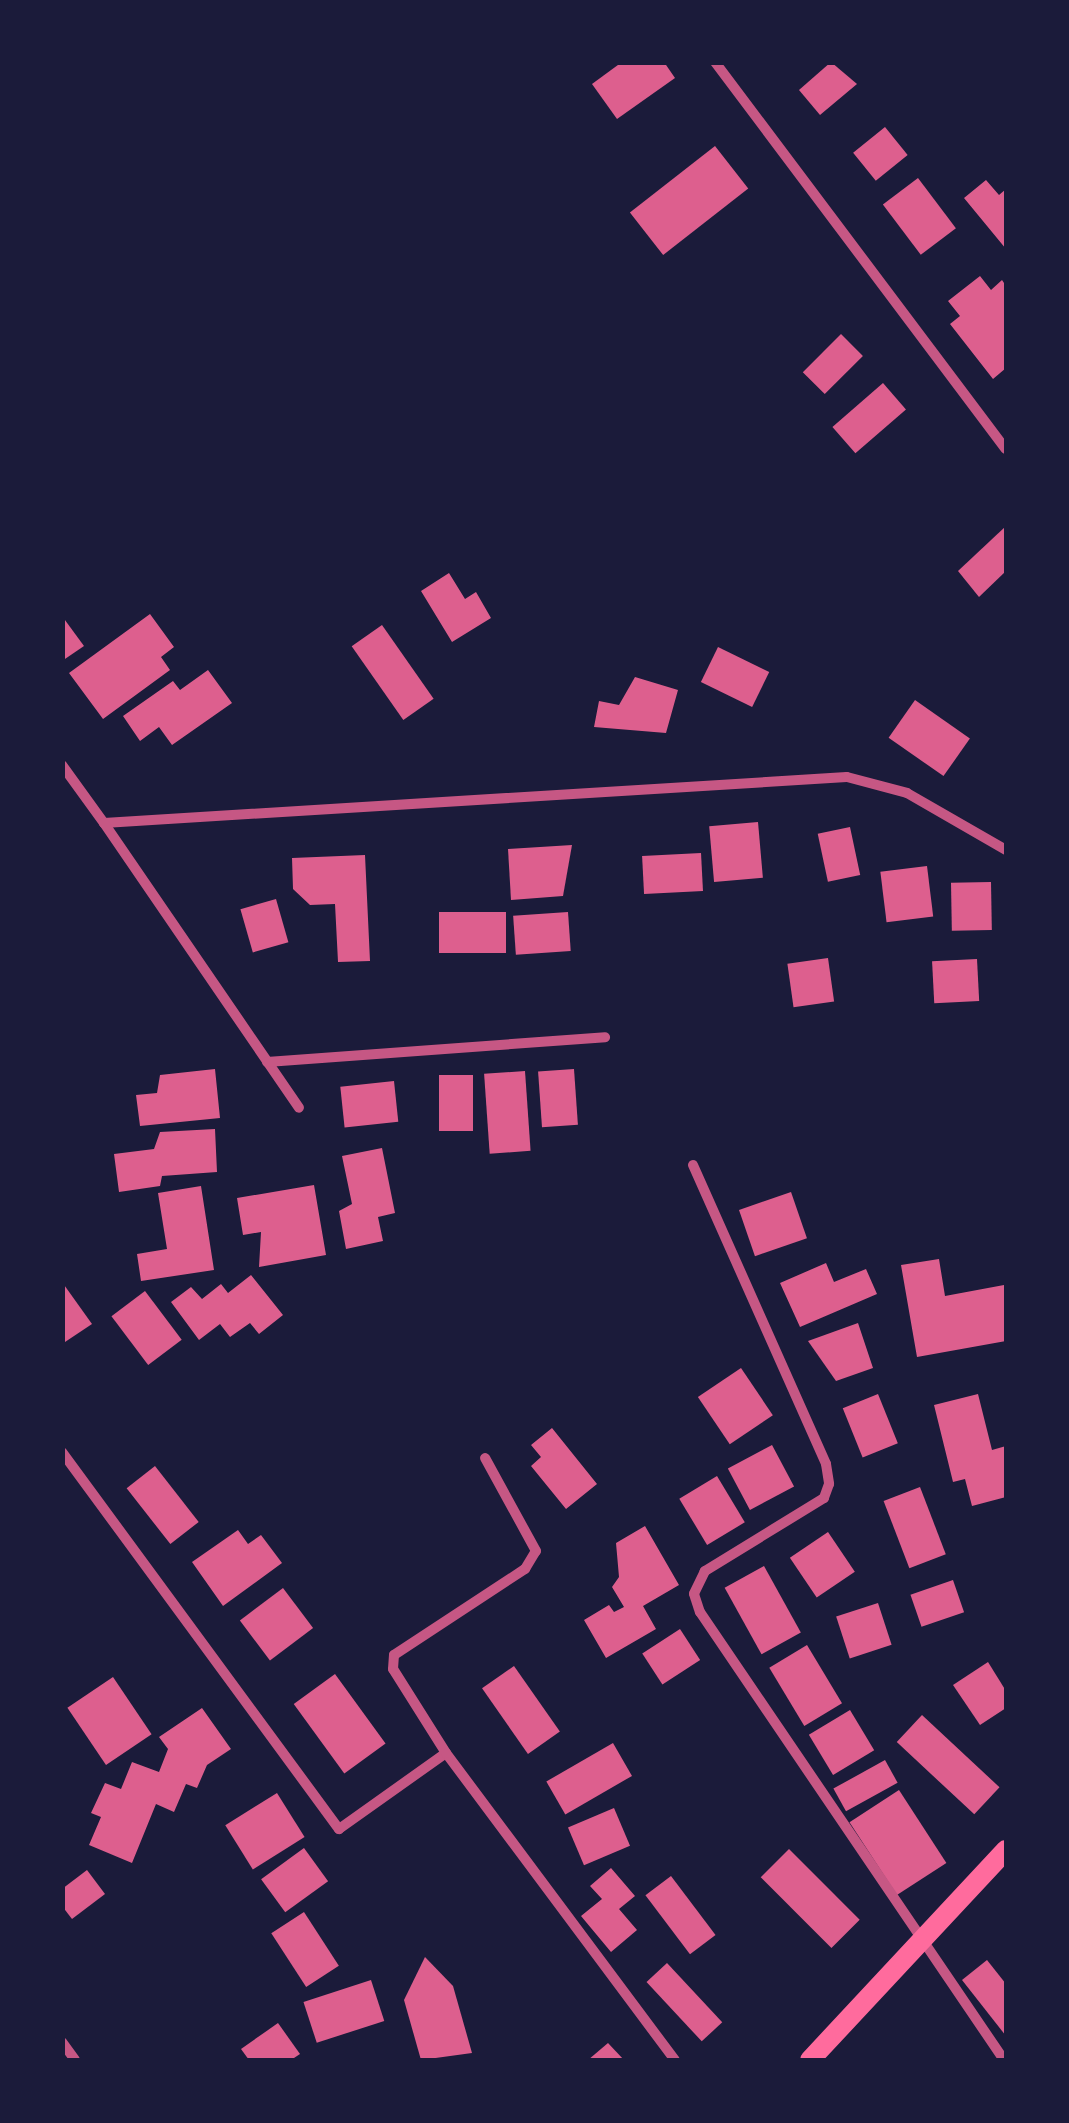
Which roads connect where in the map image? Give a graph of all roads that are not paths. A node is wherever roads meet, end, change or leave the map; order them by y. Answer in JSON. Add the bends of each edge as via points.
{"nodes":[{"id":1,"x":715,"y":62,"type":"edge"},
{"id":2,"x":1006,"y":449,"type":"edge"},
{"id":3,"x":62,"y":765,"type":"edge"},
{"id":4,"x":104,"y":823,"type":"junction"},
{"id":5,"x":1006,"y":850,"type":"edge"},
{"id":6,"x":605,"y":1037,"type":"dead end"},
{"id":7,"x":267,"y":1062,"type":"junction"},
{"id":8,"x":299,"y":1108,"type":"dead end"},
{"id":9,"x":693,"y":1165,"type":"dead end"},
{"id":10,"x":62,"y":1452,"type":"edge"},
{"id":11,"x":484,"y":1458,"type":"dead end"},
{"id":12,"x":446,"y":1753,"type":"junction"},
{"id":13,"x":1006,"y":1850,"type":"edge"},
{"id":14,"x":918,"y":1942,"type":"junction"},
{"id":15,"x":62,"y":2042,"type":"edge"},
{"id":16,"x":76,"y":2060,"type":"edge"},
{"id":17,"x":676,"y":2060,"type":"edge"},
{"id":18,"x":810,"y":2060,"type":"edge"},
{"id":19,"x":1004,"y":2060,"type":"edge"}],
"edges":[{"from":1,"to":2,"type":"street"},
{"from":3,"to":4,"type":"street"},
{"from":4,"to":5,"type":"street","via":[[847,777],[907,793]]},
{"from":4,"to":7,"type":"street"},
{"from":6,"to":7,"type":"street"},
{"from":7,"to":8,"type":"street"},
{"from":9,"to":14,"type":"street","via":[[826,1464],[829,1484],[824,1498],[705,1571],[694,1594]]},
{"from":10,"to":12,"type":"street","via":[[339,1829]]},
{"from":11,"to":12,"type":"street","via":[[536,1552],[525,1570],[394,1655],[393,1669]]},
{"from":12,"to":17,"type":"street"},
{"from":13,"to":14,"type":"main road"},
{"from":14,"to":18,"type":"main road"},
{"from":14,"to":19,"type":"street"},
{"from":15,"to":16,"type":"street"}]}
